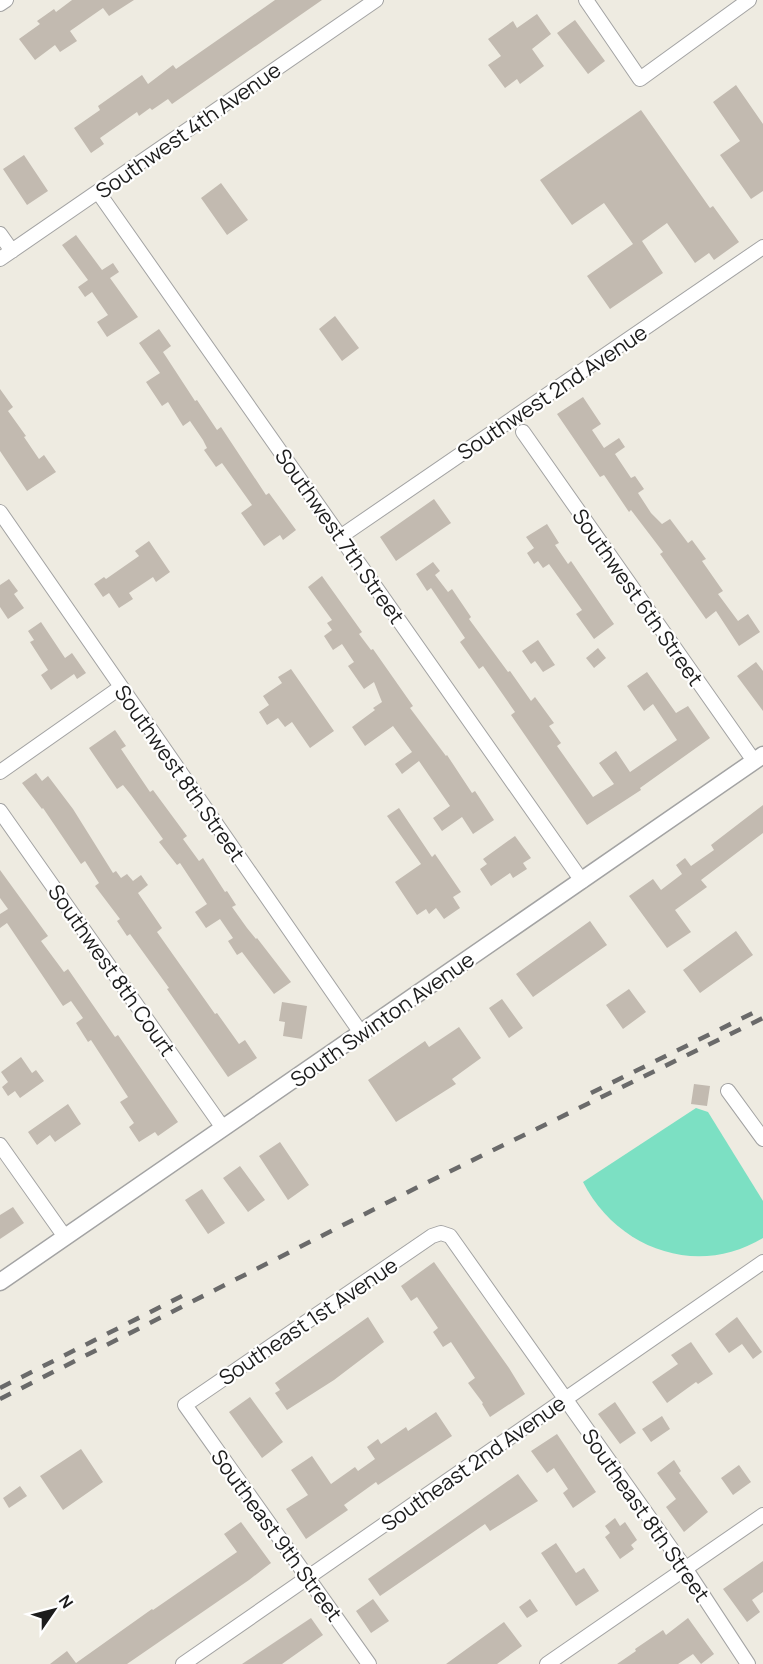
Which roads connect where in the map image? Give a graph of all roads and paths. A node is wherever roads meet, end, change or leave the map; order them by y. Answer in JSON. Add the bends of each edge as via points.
{"nodes":[{"id":1,"x":6,"y":0,"type":"edge"},
{"id":2,"x":376,"y":0,"type":"edge"},
{"id":3,"x":585,"y":0,"type":"edge"},
{"id":4,"x":749,"y":0,"type":"edge"},
{"id":5,"x":0,"y":4,"type":"edge"},
{"id":6,"x":98,"y":192,"type":"junction"},
{"id":7,"x":0,"y":234,"type":"edge"},
{"id":8,"x":763,"y":247,"type":"edge"},
{"id":9,"x":6,"y":255,"type":"edge"},
{"id":10,"x":522,"y":432,"type":"dead end"},
{"id":11,"x":0,"y":512,"type":"edge"},
{"id":12,"x":340,"y":537,"type":"junction"},
{"id":13,"x":121,"y":687,"type":"junction"},
{"id":14,"x":759,"y":758,"type":"edge"},
{"id":15,"x":0,"y":772,"type":"edge"},
{"id":16,"x":0,"y":811,"type":"edge"},
{"id":17,"x":582,"y":880,"type":"junction"},
{"id":18,"x":360,"y":1033,"type":"junction"},
{"id":19,"x":728,"y":1091,"type":"dead end"},
{"id":20,"x":223,"y":1128,"type":"junction"},
{"id":21,"x":763,"y":1139,"type":"edge"},
{"id":22,"x":0,"y":1145,"type":"edge"},
{"id":23,"x":432,"y":1236,"type":"joint"},
{"id":24,"x":65,"y":1238,"type":"junction"},
{"id":25,"x":763,"y":1262,"type":"edge"},
{"id":26,"x":0,"y":1282,"type":"edge"},
{"id":27,"x":565,"y":1399,"type":"junction"},
{"id":28,"x":185,"y":1406,"type":"joint"},
{"id":29,"x":763,"y":1515,"type":"edge"},
{"id":30,"x":685,"y":1568,"type":"junction"},
{"id":31,"x":309,"y":1577,"type":"junction"},
{"id":32,"x":183,"y":1664,"type":"edge"},
{"id":33,"x":369,"y":1664,"type":"edge"},
{"id":34,"x":547,"y":1664,"type":"edge"},
{"id":35,"x":748,"y":1664,"type":"edge"}],
"edges":[{"from":1,"to":5,"type":"street"},
{"from":2,"to":6,"type":"street","name":"Southwest 4th Avenue"},
{"from":3,"to":4,"type":"street","via":[[640,78]]},
{"from":6,"to":9,"type":"street","name":"Southwest 4th Avenue"},
{"from":6,"to":12,"type":"street","name":"Southwest 7th Street"},
{"from":7,"to":9,"type":"street"},
{"from":8,"to":12,"type":"street","name":"Southwest 2nd Avenue"},
{"from":10,"to":14,"type":"street","name":"Southwest 6th Street"},
{"from":11,"to":13,"type":"street","name":"Southwest 8th Street"},
{"from":12,"to":17,"type":"street","name":"Southwest 7th Street"},
{"from":13,"to":15,"type":"street"},
{"from":13,"to":18,"type":"street","name":"Southwest 8th Street"},
{"from":14,"to":17,"type":"street","name":"South Swinton Avenue"},
{"from":16,"to":20,"type":"street","name":"Southwest 8th Court"},
{"from":17,"to":18,"type":"street","name":"South Swinton Avenue"},
{"from":18,"to":20,"type":"street","name":"South Swinton Avenue"},
{"from":19,"to":21,"type":"street"},
{"from":20,"to":24,"type":"street","name":"South Swinton Avenue"},
{"from":22,"to":24,"type":"street"},
{"from":23,"to":27,"type":"street","name":"Southeast 8th Street","via":[[450,1236]]},
{"from":23,"to":28,"type":"street","name":"Southeast 1st Avenue"},
{"from":24,"to":26,"type":"street","name":"South Swinton Avenue"},
{"from":25,"to":27,"type":"street","name":"Southeast 2nd Avenue"},
{"from":27,"to":30,"type":"street","name":"Southeast 8th Street"},
{"from":27,"to":31,"type":"street","name":"Southeast 2nd Avenue"},
{"from":28,"to":31,"type":"street","name":"Southeast 9th Street"},
{"from":29,"to":30,"type":"street"},
{"from":30,"to":34,"type":"street"},
{"from":30,"to":35,"type":"street","name":"Southeast 8th Street"},
{"from":31,"to":32,"type":"street","name":"Southeast 2nd Avenue"},
{"from":31,"to":33,"type":"street","name":"Southeast 9th Street"}]}
